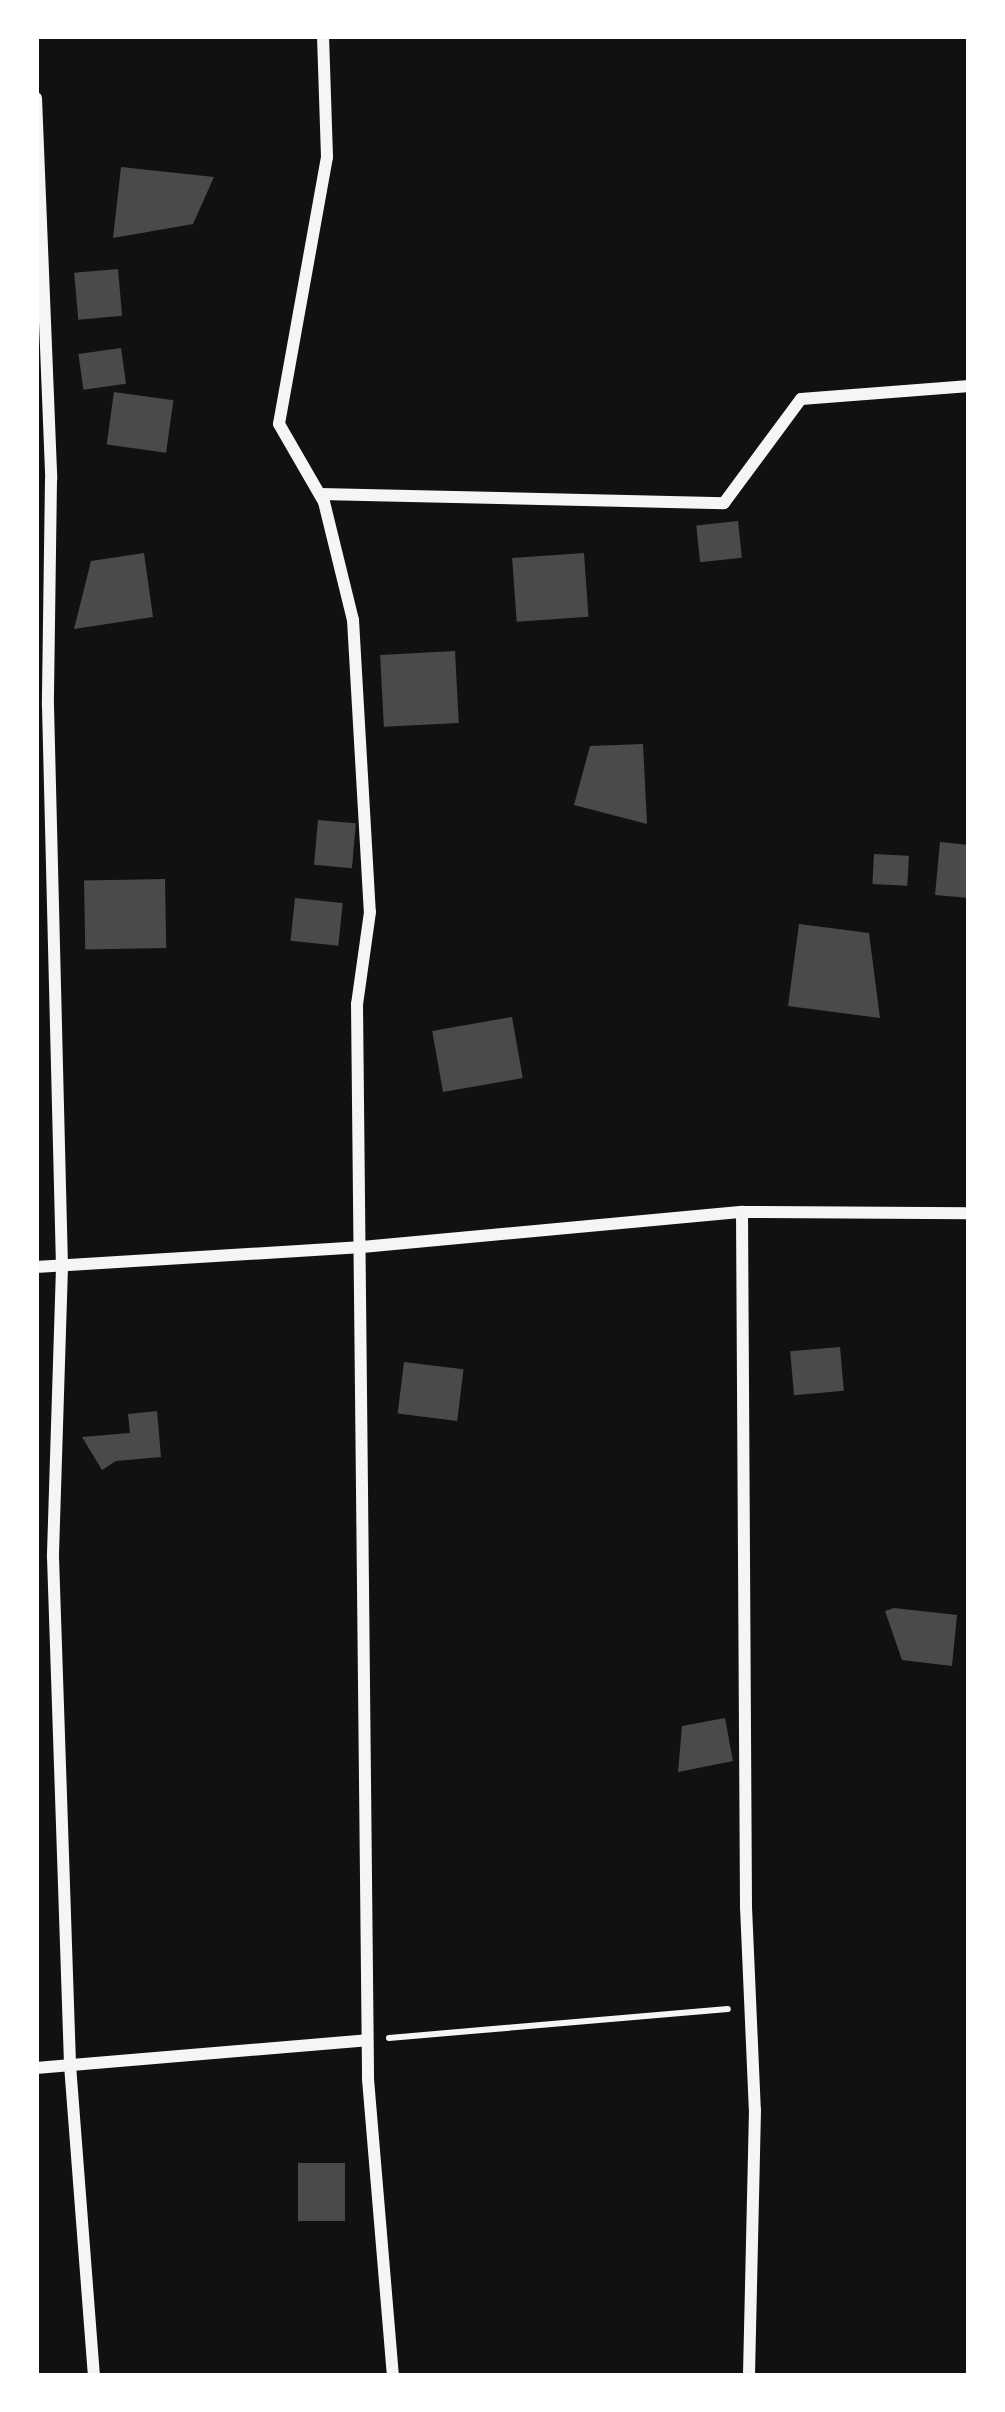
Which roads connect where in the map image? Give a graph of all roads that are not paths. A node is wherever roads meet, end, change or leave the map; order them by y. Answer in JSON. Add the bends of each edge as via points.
{"nodes":[{"id":1,"x":323,"y":36,"type":"edge"},
{"id":2,"x":36,"y":98,"type":"edge"},
{"id":3,"x":969,"y":386,"type":"edge"},
{"id":4,"x":320,"y":494,"type":"junction"},
{"id":5,"x":742,"y":1212,"type":"junction"},
{"id":6,"x":969,"y":1213,"type":"edge"},
{"id":7,"x":362,"y":1246,"type":"junction"},
{"id":8,"x":36,"y":1267,"type":"edge"},
{"id":9,"x":62,"y":1268,"type":"junction"},
{"id":10,"x":367,"y":2040,"type":"junction"},
{"id":11,"x":70,"y":2065,"type":"junction"},
{"id":12,"x":36,"y":2068,"type":"edge"},
{"id":13,"x":94,"y":2376,"type":"edge"},
{"id":14,"x":392,"y":2376,"type":"edge"},
{"id":15,"x":749,"y":2376,"type":"edge"}],
"edges":[{"from":1,"to":4,"type":"street","via":[[327,157],[279,424]]},
{"from":2,"to":9,"type":"street","via":[[51,479],[48,706]]},
{"from":3,"to":4,"type":"street","via":[[801,399],[724,502]]},
{"from":4,"to":7,"type":"street","via":[[353,620],[370,912],[357,1004]]},
{"from":5,"to":6,"type":"street"},
{"from":5,"to":7,"type":"street"},
{"from":5,"to":15,"type":"street","via":[[755,2110]]},
{"from":7,"to":9,"type":"street"},
{"from":7,"to":10,"type":"street"},
{"from":8,"to":9,"type":"street"},
{"from":9,"to":11,"type":"street","via":[[53,1557]]},
{"from":10,"to":11,"type":"street"},
{"from":10,"to":14,"type":"street"},
{"from":11,"to":12,"type":"street"},
{"from":11,"to":13,"type":"street"}]}
